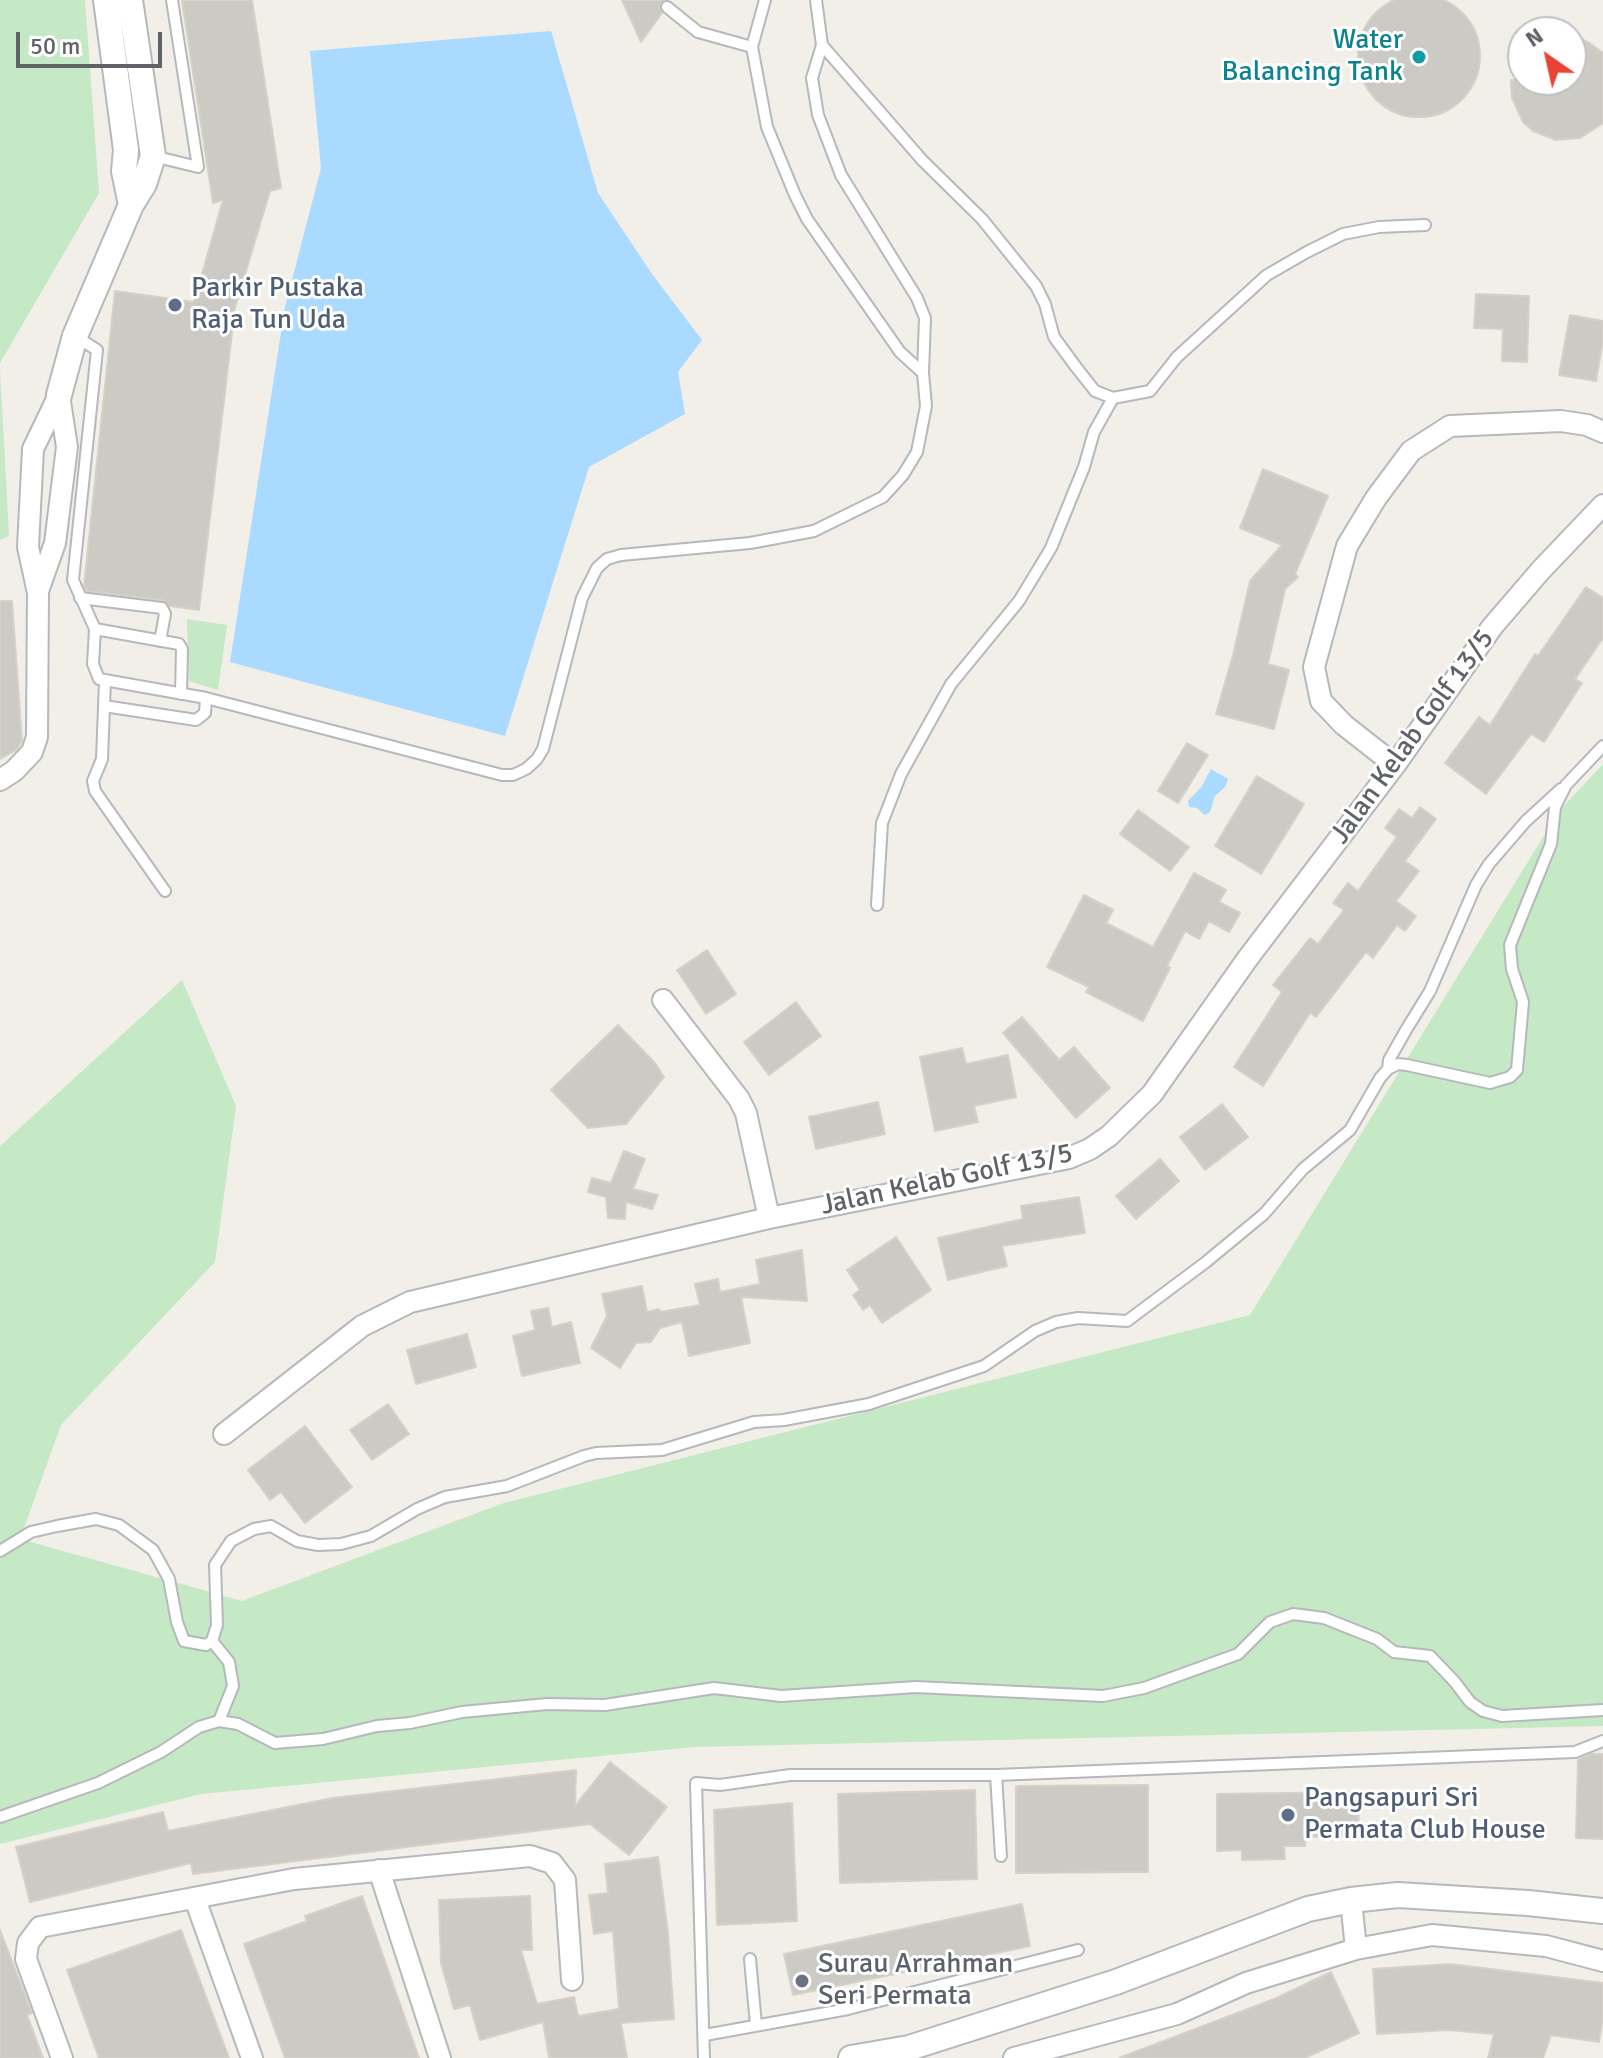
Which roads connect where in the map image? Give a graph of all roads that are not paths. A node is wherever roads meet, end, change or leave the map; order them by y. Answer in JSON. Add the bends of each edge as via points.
{"nodes":[{"id":1,"x":106,"y":0,"type":"edge"},
{"id":2,"x":130,"y":0,"type":"edge"},
{"id":3,"x":172,"y":0,"type":"edge"},
{"id":4,"x":765,"y":0,"type":"edge"},
{"id":5,"x":816,"y":0,"type":"edge"},
{"id":6,"x":667,"y":7,"type":"dead end"},
{"id":7,"x":822,"y":45,"type":"junction"},
{"id":8,"x":752,"y":47,"type":"junction"},
{"id":9,"x":153,"y":156,"type":"junction"},
{"id":10,"x":131,"y":205,"type":"junction"},
{"id":11,"x":1425,"y":225,"type":"dead end"},
{"id":12,"x":75,"y":336,"type":"junction"},
{"id":13,"x":923,"y":373,"type":"junction"},
{"id":14,"x":59,"y":395,"type":"junction"},
{"id":15,"x":1113,"y":398,"type":"junction"},
{"id":16,"x":1603,"y":432,"type":"edge"},
{"id":17,"x":1603,"y":505,"type":"edge"},
{"id":18,"x":38,"y":593,"type":"junction"},
{"id":19,"x":80,"y":598,"type":"junction"},
{"id":20,"x":95,"y":629,"type":"junction"},
{"id":21,"x":160,"y":641,"type":"junction"},
{"id":22,"x":105,"y":681,"type":"junction"},
{"id":23,"x":181,"y":694,"type":"junction"},
{"id":24,"x":206,"y":698,"type":"junction"},
{"id":25,"x":104,"y":706,"type":"junction"},
{"id":26,"x":1603,"y":746,"type":"edge"},
{"id":27,"x":1395,"y":765,"type":"junction"},
{"id":28,"x":0,"y":780,"type":"edge"},
{"id":29,"x":1566,"y":785,"type":"junction"},
{"id":30,"x":165,"y":891,"type":"dead end"},
{"id":31,"x":877,"y":905,"type":"dead end"},
{"id":32,"x":663,"y":1000,"type":"dead end"},
{"id":33,"x":1388,"y":1069,"type":"junction"},
{"id":34,"x":769,"y":1218,"type":"junction"},
{"id":35,"x":224,"y":1434,"type":"dead end"},
{"id":36,"x":0,"y":1551,"type":"edge"},
{"id":37,"x":212,"y":1641,"type":"junction"},
{"id":38,"x":1603,"y":1710,"type":"edge"},
{"id":39,"x":219,"y":1721,"type":"junction"},
{"id":40,"x":1603,"y":1741,"type":"edge"},
{"id":41,"x":996,"y":1775,"type":"junction"},
{"id":42,"x":0,"y":1817,"type":"edge"},
{"id":43,"x":1001,"y":1856,"type":"dead end"},
{"id":44,"x":379,"y":1870,"type":"junction"},
{"id":45,"x":195,"y":1899,"type":"junction"},
{"id":46,"x":1351,"y":1900,"type":"junction"},
{"id":47,"x":1603,"y":1911,"type":"edge"},
{"id":48,"x":1356,"y":1949,"type":"junction"},
{"id":49,"x":1078,"y":1950,"type":"dead end"},
{"id":50,"x":750,"y":1959,"type":"dead end"},
{"id":51,"x":1603,"y":1961,"type":"edge"},
{"id":52,"x":572,"y":1980,"type":"dead end"},
{"id":53,"x":756,"y":2025,"type":"junction"},
{"id":54,"x":705,"y":2035,"type":"junction"},
{"id":55,"x":909,"y":2053,"type":"edge"},
{"id":56,"x":62,"y":2058,"type":"edge"},
{"id":57,"x":252,"y":2058,"type":"edge"},
{"id":58,"x":440,"y":2058,"type":"edge"},
{"id":59,"x":704,"y":2058,"type":"edge"},
{"id":60,"x":851,"y":2058,"type":"edge"},
{"id":61,"x":1014,"y":2058,"type":"edge"}],
"edges":[{"from":1,"to":10,"type":"street"},
{"from":2,"to":9,"type":"street"},
{"from":3,"to":9,"type":"lane","via":[[203,167]]},
{"from":4,"to":8,"type":"lane"},
{"from":5,"to":7,"type":"lane"},
{"from":6,"to":8,"type":"lane","via":[[698,32]]},
{"from":7,"to":13,"type":"lane","via":[[812,78],[818,115],[841,175],[921,308]]},
{"from":7,"to":15,"type":"lane","via":[[922,160],[982,219],[1036,286],[1054,337],[1095,391]]},
{"from":8,"to":13,"type":"lane","via":[[767,127],[807,219],[900,352]]},
{"from":9,"to":10,"type":"street"},
{"from":10,"to":12,"type":"street"},
{"from":11,"to":15,"type":"lane","via":[[1343,234],[1307,252],[1267,275],[1177,357],[1150,391]]},
{"from":12,"to":14,"type":"street"},
{"from":12,"to":19,"type":"lane","via":[[103,352],[73,580]]},
{"from":13,"to":24,"type":"lane","via":[[926,406],[917,452],[883,497],[814,531],[750,543],[621,555],[597,568],[582,598],[543,749],[513,775]]},
{"from":14,"to":18,"type":"street","via":[[67,447],[55,543]]},
{"from":14,"to":18,"type":"street","via":[[33,449],[28,547]]},
{"from":15,"to":31,"type":"lane","via":[[1094,432],[1051,548],[1019,601],[951,684],[901,774],[882,823]]},
{"from":16,"to":27,"type":"street","via":[[1561,421],[1450,426],[1411,451],[1376,498],[1347,546],[1314,667],[1321,701]]},
{"from":17,"to":27,"type":"street","name":"Jalan Kelab Golf 13/5","via":[[1492,627]]},
{"from":18,"to":28,"type":"street","via":[[37,737],[32,752]]},
{"from":19,"to":20,"type":"lane"},
{"from":19,"to":21,"type":"lane","via":[[162,608]]},
{"from":20,"to":21,"type":"lane"},
{"from":20,"to":22,"type":"lane","via":[[93,664]]},
{"from":21,"to":23,"type":"lane","via":[[182,649]]},
{"from":22,"to":23,"type":"lane"},
{"from":22,"to":25,"type":"lane"},
{"from":23,"to":24,"type":"lane"},
{"from":24,"to":25,"type":"lane","via":[[205,713],[196,720]]},
{"from":25,"to":30,"type":"lane","via":[[95,791]]},
{"from":26,"to":29,"type":"lane"},
{"from":27,"to":34,"type":"street","name":"Jalan Kelab Golf 13/5","via":[[1152,1094],[1109,1136],[1069,1158]]},
{"from":29,"to":33,"type":"lane","via":[[1489,864]]},
{"from":29,"to":33,"type":"lane","via":[[1555,807],[1551,844],[1510,945],[1523,1002],[1517,1070],[1490,1083],[1407,1065]]},
{"from":32,"to":34,"type":"street","via":[[746,1113]]},
{"from":33,"to":37,"type":"lane","via":[[1350,1130],[1303,1169],[1264,1214],[1127,1321],[1056,1322],[984,1366],[869,1404],[754,1422],[662,1450],[584,1456],[507,1486],[445,1497],[371,1536],[341,1544],[297,1541],[271,1526],[254,1529],[231,1541],[215,1565],[217,1625]]},
{"from":34,"to":35,"type":"street","name":"Jalan Kelab Golf 13/5","via":[[410,1302],[362,1326]]},
{"from":36,"to":37,"type":"lane","via":[[31,1532],[57,1526],[96,1519],[119,1525],[153,1550],[169,1579],[184,1641]]},
{"from":37,"to":39,"type":"lane","via":[[229,1662],[233,1686]]},
{"from":38,"to":39,"type":"lane","via":[[1502,1716],[1483,1711],[1430,1656],[1394,1652],[1377,1639],[1324,1618],[1293,1614],[1270,1622],[1238,1654],[1144,1688],[1103,1696],[916,1687],[781,1696],[714,1688],[605,1705],[462,1712],[275,1743],[238,1724]]},
{"from":39,"to":42,"type":"lane","via":[[98,1783]]},
{"from":40,"to":41,"type":"lane","via":[[1575,1752]]},
{"from":41,"to":43,"type":"lane"},
{"from":41,"to":54,"type":"lane","via":[[790,1775],[720,1785],[696,1783]]},
{"from":44,"to":45,"type":"street","via":[[294,1879]]},
{"from":44,"to":52,"type":"street","via":[[530,1856],[552,1863],[565,1880]]},
{"from":44,"to":58,"type":"street"},
{"from":45,"to":56,"type":"street","via":[[40,1927],[28,1943],[26,1959]]},
{"from":45,"to":57,"type":"street"},
{"from":46,"to":47,"type":"street","via":[[1398,1895]]},
{"from":46,"to":48,"type":"street"},
{"from":46,"to":55,"type":"street","via":[[1308,1909]]},
{"from":48,"to":51,"type":"street","via":[[1432,1935],[1546,1946]]},
{"from":48,"to":61,"type":"street","via":[[1246,1983],[1177,2014]]},
{"from":49,"to":53,"type":"lane","via":[[848,2009]]},
{"from":50,"to":53,"type":"lane"},
{"from":53,"to":54,"type":"lane"},
{"from":54,"to":59,"type":"lane"},
{"from":55,"to":60,"type":"street"}]}
